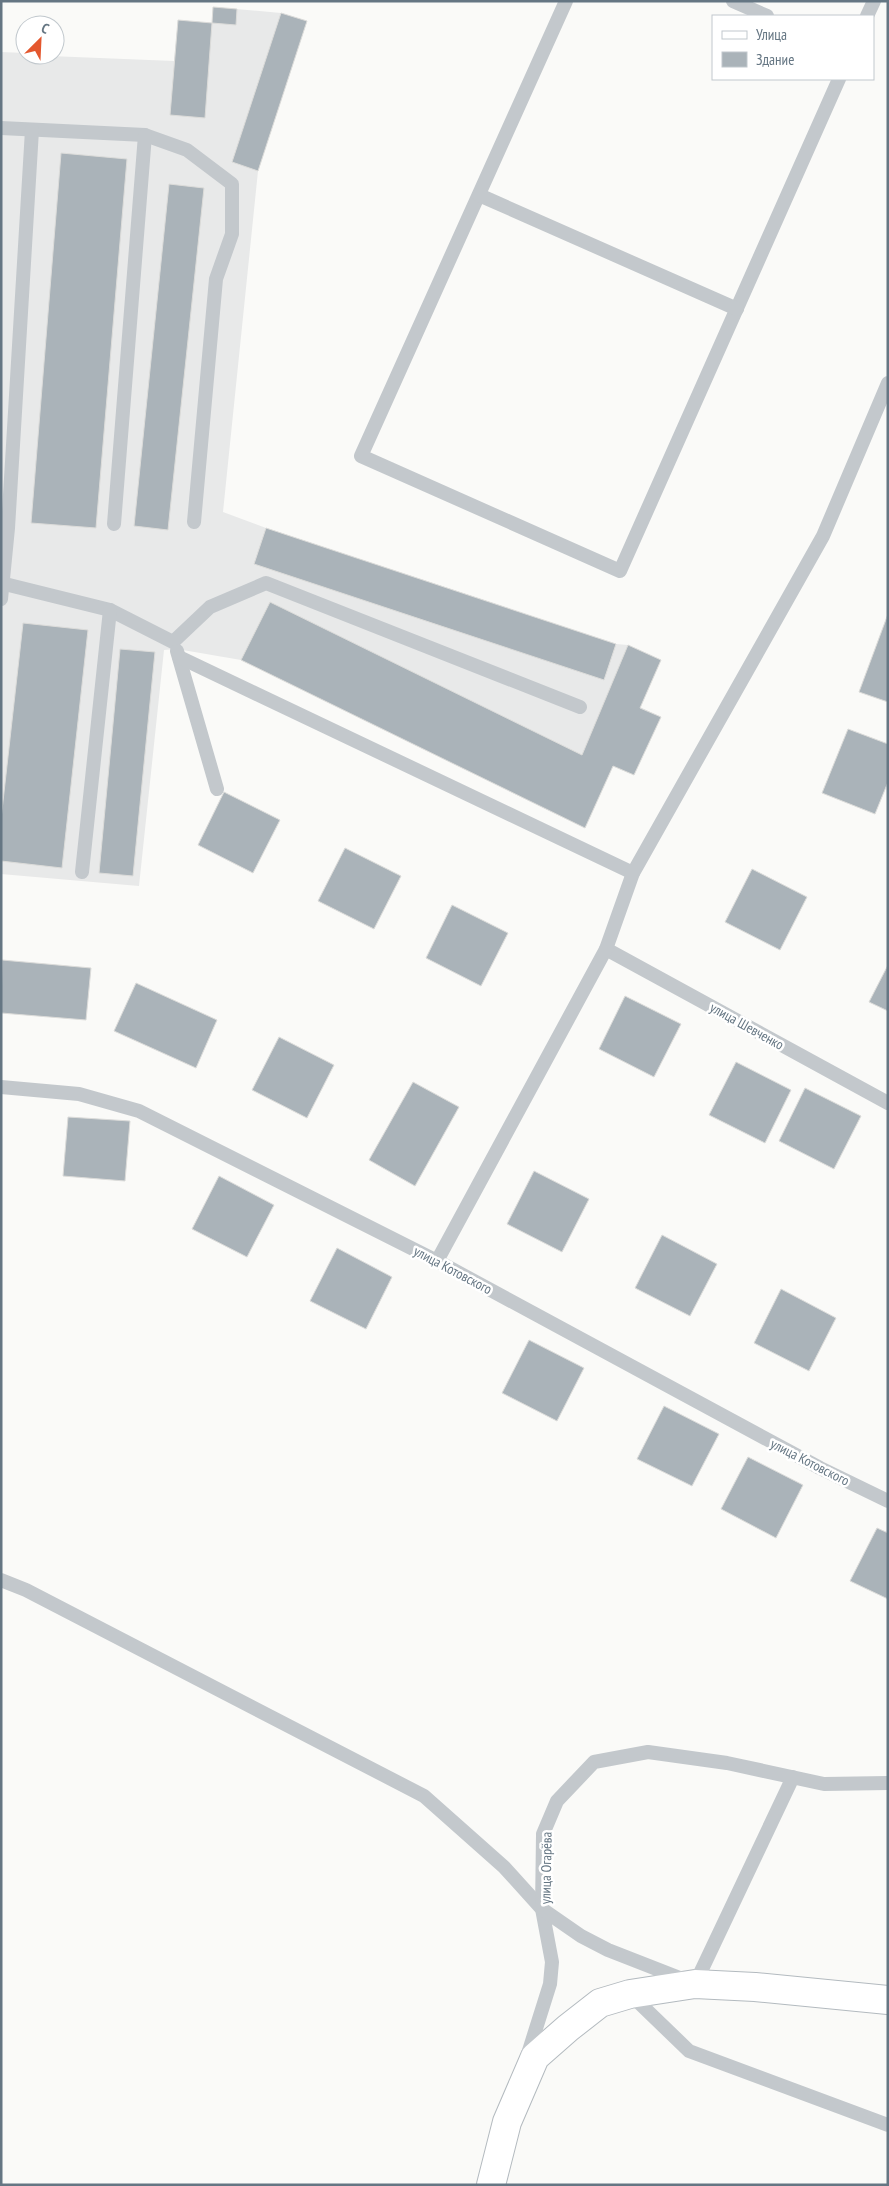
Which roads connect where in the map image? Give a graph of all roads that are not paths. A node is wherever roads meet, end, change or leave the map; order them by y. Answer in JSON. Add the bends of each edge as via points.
{"nodes":[{"id":1,"x":566,"y":1,"type":"edge"},
{"id":2,"x":733,"y":1,"type":"edge"},
{"id":3,"x":874,"y":1,"type":"edge"},
{"id":4,"x":765,"y":15,"type":"edge"},
{"id":5,"x":867,"y":15,"type":"edge"},
{"id":6,"x":839,"y":80,"type":"edge"},
{"id":7,"x":1,"y":128,"type":"edge"},
{"id":8,"x":32,"y":130,"type":"junction"},
{"id":9,"x":145,"y":135,"type":"junction"},
{"id":10,"x":479,"y":194,"type":"junction"},
{"id":11,"x":737,"y":309,"type":"junction"},
{"id":12,"x":888,"y":383,"type":"edge"},
{"id":13,"x":194,"y":522,"type":"dead end"},
{"id":14,"x":114,"y":524,"type":"dead end"},
{"id":15,"x":2,"y":583,"type":"edge"},
{"id":16,"x":1,"y":599,"type":"edge"},
{"id":17,"x":110,"y":610,"type":"junction"},
{"id":18,"x":173,"y":642,"type":"junction"},
{"id":19,"x":179,"y":657,"type":"junction"},
{"id":20,"x":580,"y":707,"type":"dead end"},
{"id":21,"x":217,"y":789,"type":"dead end"},
{"id":22,"x":82,"y":872,"type":"dead end"},
{"id":23,"x":633,"y":873,"type":"junction"},
{"id":24,"x":606,"y":949,"type":"junction"},
{"id":25,"x":1,"y":1086,"type":"edge"},
{"id":26,"x":888,"y":1103,"type":"edge"},
{"id":27,"x":437,"y":1261,"type":"junction"},
{"id":28,"x":888,"y":1500,"type":"edge"},
{"id":29,"x":1,"y":1580,"type":"edge"},
{"id":30,"x":793,"y":1777,"type":"junction"},
{"id":31,"x":888,"y":1783,"type":"edge"},
{"id":32,"x":542,"y":1909,"type":"junction"},
{"id":33,"x":695,"y":1984,"type":"junction"},
{"id":34,"x":630,"y":1994,"type":"junction"},
{"id":35,"x":888,"y":2000,"type":"edge"},
{"id":36,"x":507,"y":2122,"type":"junction"},
{"id":37,"x":888,"y":2125,"type":"edge"},
{"id":38,"x":491,"y":2185,"type":"edge"}],
"edges":[{"from":1,"to":10,"type":"lane"},
{"from":2,"to":4,"type":"lane"},
{"from":3,"to":5,"type":"lane"},
{"from":6,"to":11,"type":"lane"},
{"from":7,"to":8,"type":"lane"},
{"from":8,"to":9,"type":"lane"},
{"from":8,"to":15,"type":"lane"},
{"from":9,"to":13,"type":"lane","via":[[187,150],[232,184],[232,234],[216,279]]},
{"from":9,"to":14,"type":"lane"},
{"from":10,"to":11,"type":"lane"},
{"from":10,"to":11,"type":"lane","via":[[361,456],[620,571]]},
{"from":12,"to":23,"type":"lane","via":[[823,536]]},
{"from":15,"to":16,"type":"lane"},
{"from":15,"to":17,"type":"lane"},
{"from":17,"to":18,"type":"lane"},
{"from":17,"to":22,"type":"lane"},
{"from":18,"to":19,"type":"lane"},
{"from":18,"to":20,"type":"lane","via":[[210,607],[266,583]]},
{"from":19,"to":21,"type":"lane"},
{"from":19,"to":23,"type":"lane"},
{"from":23,"to":24,"type":"lane"},
{"from":24,"to":26,"type":"lane","name":"улица Шевченко"},
{"from":24,"to":27,"type":"lane"},
{"from":25,"to":27,"type":"lane","name":"улица Котовского","via":[[79,1094],[139,1111]]},
{"from":27,"to":28,"type":"lane","name":"улица Котовского","via":[[820,1468]]},
{"from":29,"to":32,"type":"lane","via":[[424,1796],[504,1867]]},
{"from":30,"to":31,"type":"lane","name":"улица Огарёва","via":[[824,1784]]},
{"from":30,"to":32,"type":"lane","name":"улица Огарёва","via":[[727,1763],[648,1752],[594,1762],[557,1801],[543,1834]]},
{"from":30,"to":33,"type":"lane"},
{"from":32,"to":33,"type":"lane","name":"улица Огарёва","via":[[608,1950]]},
{"from":32,"to":36,"type":"lane","via":[[552,1962],[550,1984]]},
{"from":33,"to":34,"type":"main road"},
{"from":33,"to":35,"type":"main road"},
{"from":34,"to":36,"type":"main road","via":[[600,2003],[535,2057]]},
{"from":34,"to":37,"type":"lane","via":[[689,2051]]},
{"from":36,"to":38,"type":"main road"}]}
